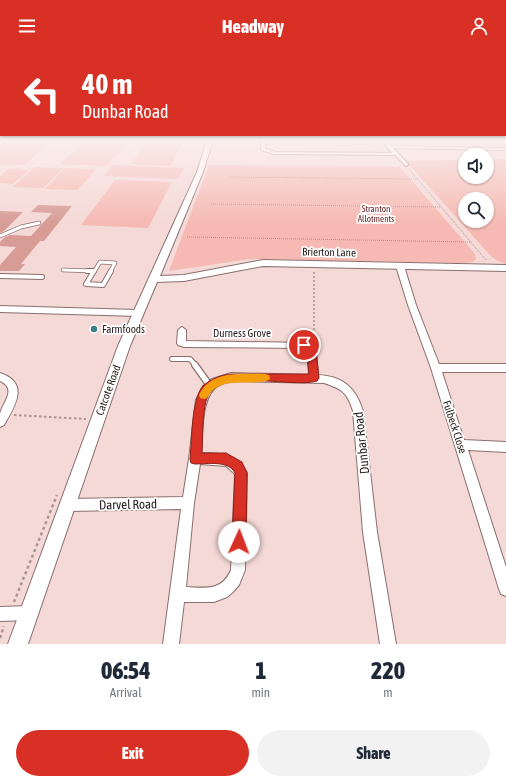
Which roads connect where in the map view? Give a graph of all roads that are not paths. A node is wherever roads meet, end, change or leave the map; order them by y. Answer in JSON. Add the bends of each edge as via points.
{"nodes":[{"id":1,"x":201,"y":168,"type":"edge"},
{"id":2,"x":39,"y":223,"type":"dead end"},
{"id":3,"x":0,"y":236,"type":"edge"},
{"id":4,"x":400,"y":266,"type":"junction"},
{"id":5,"x":506,"y":268,"type":"edge"},
{"id":6,"x":62,"y":270,"type":"dead end"},
{"id":7,"x":94,"y":272,"type":"junction"},
{"id":8,"x":0,"y":276,"type":"edge"},
{"id":9,"x":42,"y":277,"type":"dead end"},
{"id":10,"x":153,"y":279,"type":"junction"},
{"id":11,"x":0,"y":309,"type":"edge"},
{"id":12,"x":138,"y":313,"type":"junction"},
{"id":13,"x":182,"y":330,"type":"dead end"},
{"id":14,"x":172,"y":359,"type":"dead end"},
{"id":15,"x":436,"y":368,"type":"junction"},
{"id":16,"x":506,"y":368,"type":"edge"},
{"id":17,"x":0,"y":377,"type":"edge"},
{"id":18,"x":314,"y":378,"type":"junction"},
{"id":19,"x":210,"y":386,"type":"junction"},
{"id":20,"x":2,"y":419,"type":"edge"},
{"id":21,"x":461,"y":445,"type":"junction"},
{"id":22,"x":506,"y":447,"type":"edge"},
{"id":23,"x":195,"y":459,"type":"junction"},
{"id":24,"x":188,"y":503,"type":"junction"},
{"id":25,"x":68,"y":504,"type":"junction"},
{"id":26,"x":501,"y":561,"type":"edge"},
{"id":27,"x":506,"y":589,"type":"edge"},
{"id":28,"x":178,"y":594,"type":"junction"},
{"id":29,"x":29,"y":613,"type":"junction"},
{"id":30,"x":0,"y":614,"type":"edge"},
{"id":31,"x":18,"y":644,"type":"edge"},
{"id":32,"x":171,"y":644,"type":"edge"},
{"id":33,"x":388,"y":644,"type":"edge"}],
"edges":[{"from":1,"to":10,"type":"street","name":"Catcote Road"},
{"from":2,"to":3,"type":"lane"},
{"from":4,"to":5,"type":"street","name":"Brierton Lane"},
{"from":4,"to":10,"type":"street","name":"Brierton Lane","via":[[263,263],[184,278]]},
{"from":4,"to":15,"type":"street","name":"Fulbeck Close"},
{"from":6,"to":7,"type":"lane"},
{"from":7,"to":7,"type":"lane","via":[[100,262],[116,263],[103,285],[86,284]]},
{"from":8,"to":9,"type":"lane"},
{"from":10,"to":12,"type":"street","name":"Catcote Road"},
{"from":11,"to":12,"type":"street"},
{"from":12,"to":25,"type":"street","name":"Catcote Road","via":[[97,419]]},
{"from":13,"to":18,"type":"street","name":"Durness Grove","via":[[180,343],[184,344],[304,345],[311,350]]},
{"from":14,"to":19,"type":"lane","via":[[190,359]]},
{"from":15,"to":16,"type":"street"},
{"from":15,"to":21,"type":"street","name":"Fulbeck Close"},
{"from":17,"to":20,"type":"street","via":[[6,379],[14,390],[12,402]]},
{"from":18,"to":19,"type":"street","name":"Dunbar Road","via":[[231,378],[222,379]]},
{"from":18,"to":33,"type":"street","name":"Dunbar Road","via":[[342,385],[350,392],[358,411],[370,532]]},
{"from":19,"to":23,"type":"street","via":[[201,400]]},
{"from":21,"to":22,"type":"street"},
{"from":21,"to":26,"type":"street","name":"Fulbeck Close"},
{"from":23,"to":24,"type":"street"},
{"from":23,"to":28,"type":"street","via":[[226,459],[238,466],[241,473],[238,570],[230,587],[223,592],[212,595]]},
{"from":24,"to":25,"type":"street","name":"Darvel Road"},
{"from":24,"to":28,"type":"street"},
{"from":25,"to":29,"type":"street","name":"Catcote Road"},
{"from":26,"to":27,"type":"street","name":"Fulbeck Close"},
{"from":28,"to":32,"type":"street"},
{"from":29,"to":30,"type":"street"},
{"from":29,"to":31,"type":"street","name":"Catcote Road"}]}
